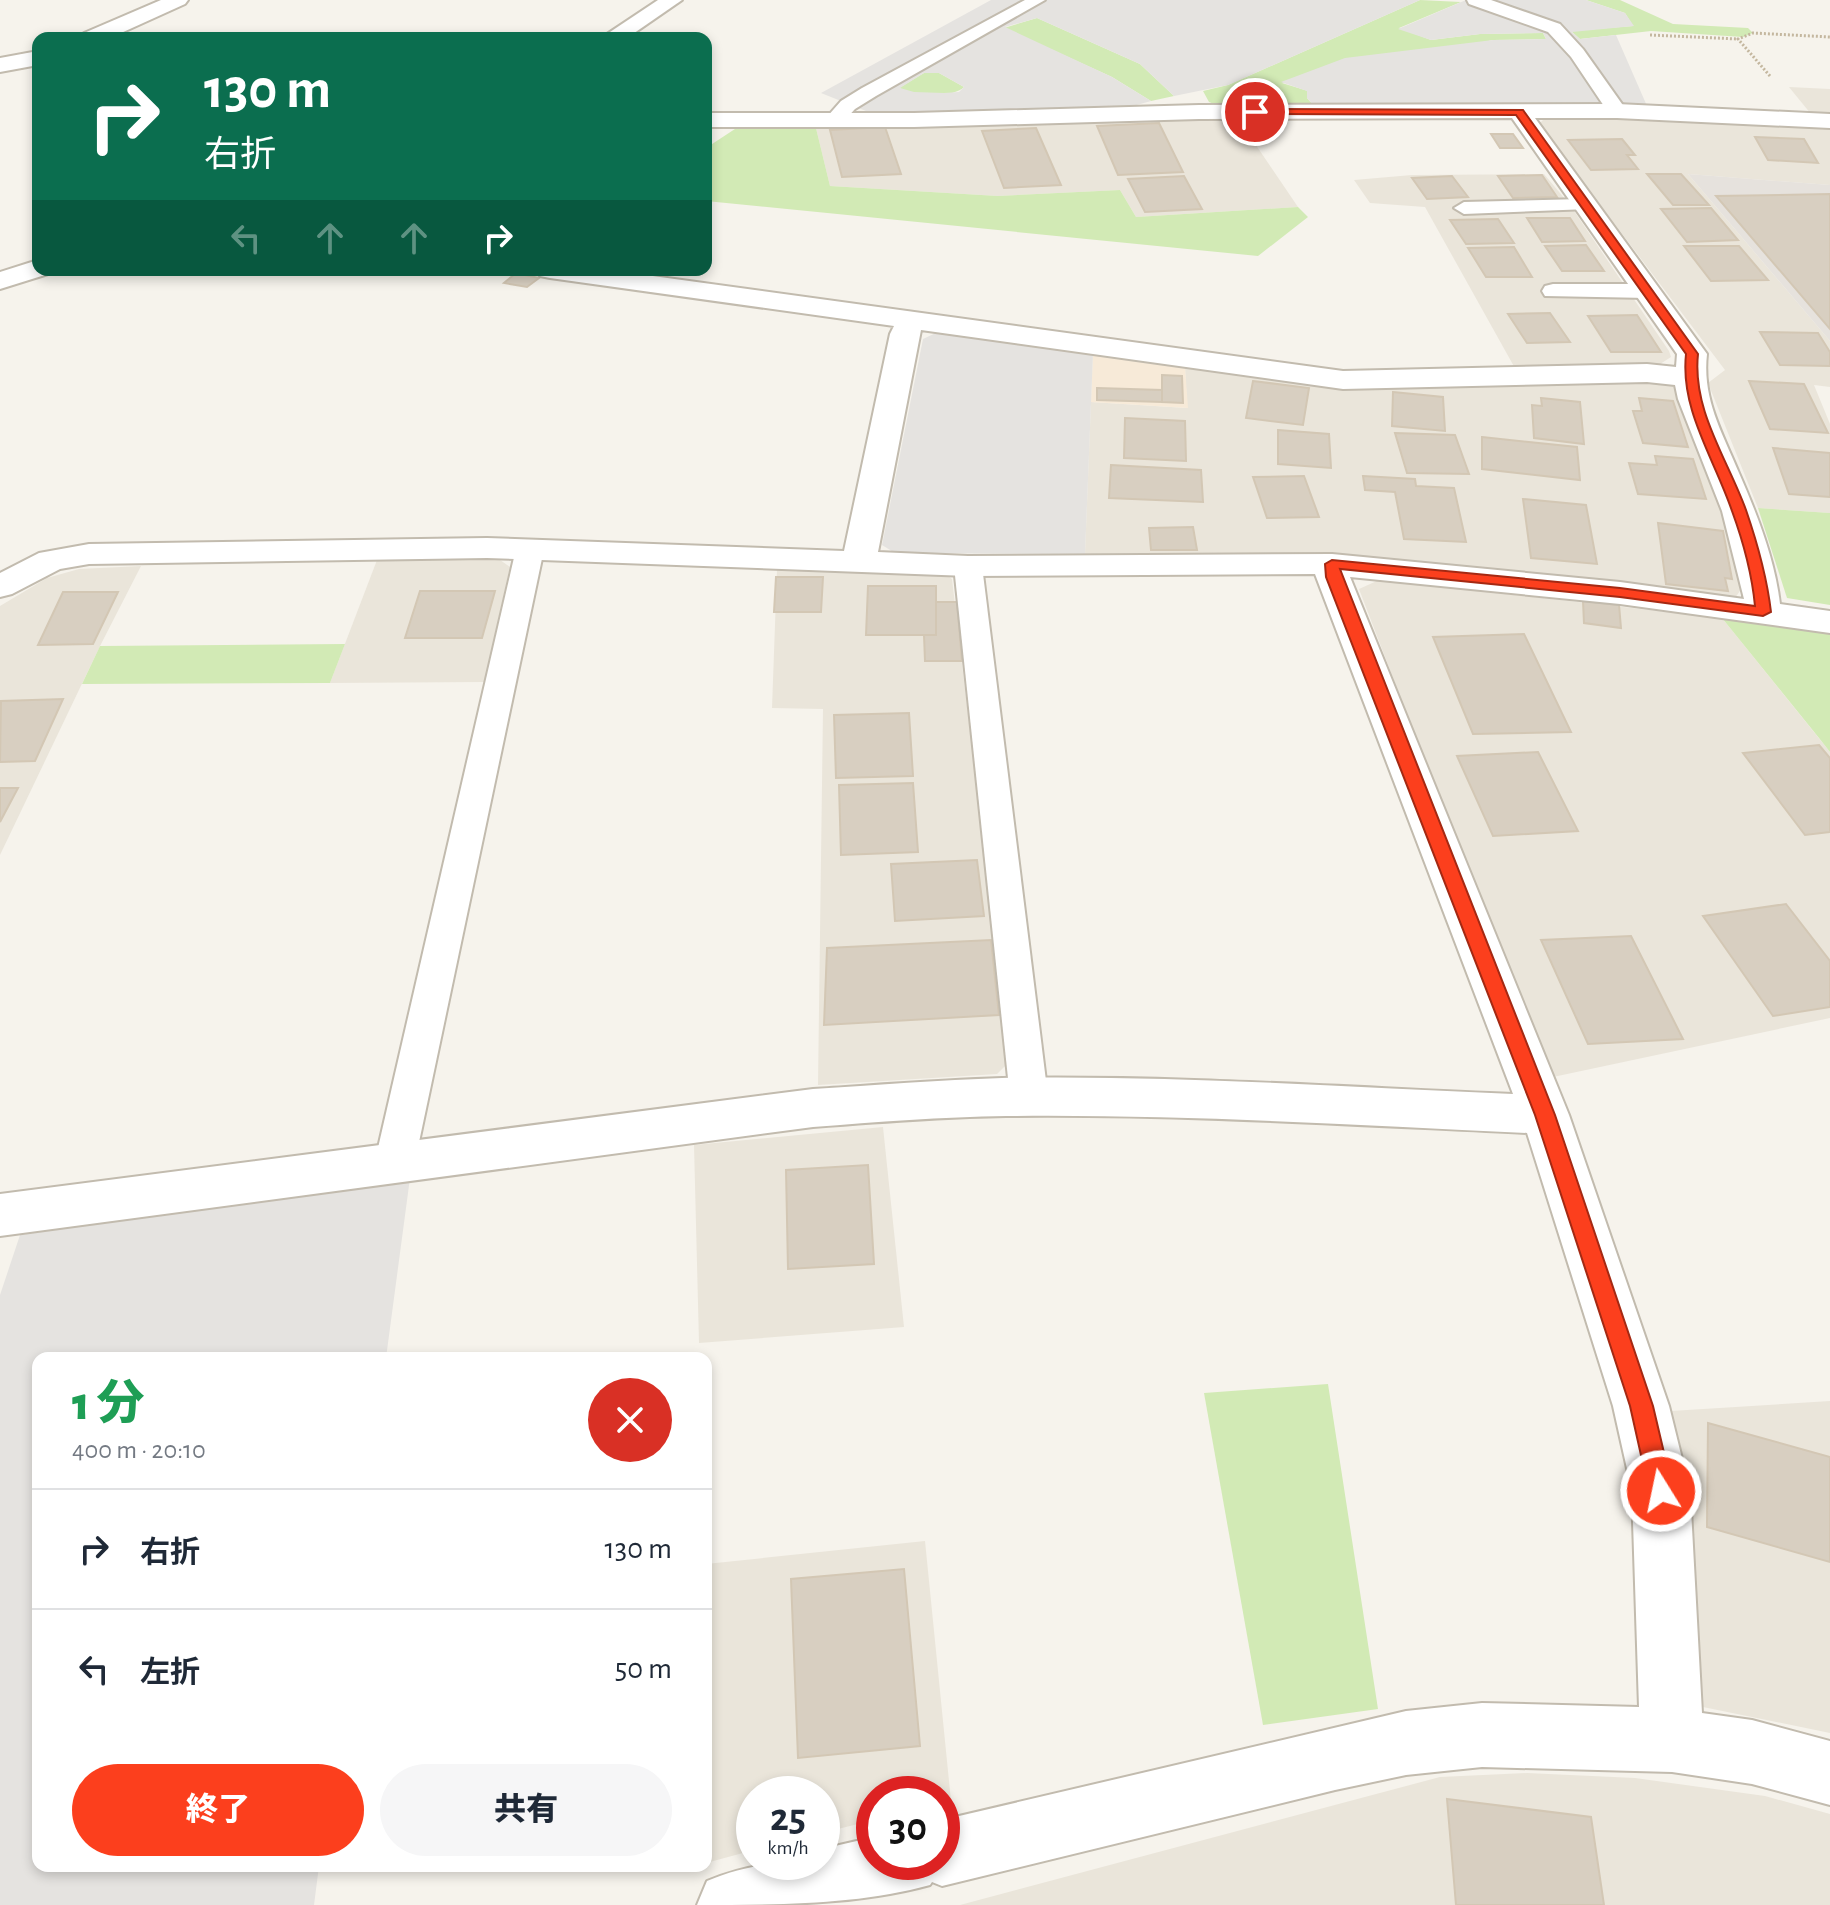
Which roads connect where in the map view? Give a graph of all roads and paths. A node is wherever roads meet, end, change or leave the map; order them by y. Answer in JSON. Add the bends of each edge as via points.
{"nodes":[{"id":1,"x":178,"y":0,"type":"edge"},
{"id":2,"x":672,"y":0,"type":"edge"},
{"id":3,"x":1037,"y":0,"type":"edge"},
{"id":4,"x":1475,"y":0,"type":"edge"},
{"id":5,"x":106,"y":32,"type":"edge"},
{"id":6,"x":621,"y":32,"type":"edge"},
{"id":7,"x":1650,"y":35,"type":"dead end"},
{"id":8,"x":1830,"y":37,"type":"edge"},
{"id":9,"x":1738,"y":39,"type":"junction"},
{"id":10,"x":32,"y":59,"type":"edge"},
{"id":11,"x":0,"y":65,"type":"edge"},
{"id":12,"x":1617,"y":111,"type":"junction"},
{"id":13,"x":1519,"y":112,"type":"junction"},
{"id":14,"x":836,"y":118,"type":"junction"},
{"id":15,"x":1784,"y":119,"type":"junction"},
{"id":16,"x":712,"y":120,"type":"edge"},
{"id":17,"x":1830,"y":121,"type":"edge"},
{"id":18,"x":1582,"y":205,"type":"junction"},
{"id":19,"x":1464,"y":208,"type":"dead end"},
{"id":20,"x":32,"y":270,"type":"edge"},
{"id":21,"x":593,"y":276,"type":"edge"},
{"id":22,"x":0,"y":281,"type":"edge"},
{"id":23,"x":1553,"y":291,"type":"dead end"},
{"id":24,"x":1648,"y":291,"type":"junction"},
{"id":25,"x":912,"y":320,"type":"junction"},
{"id":26,"x":1689,"y":378,"type":"junction"},
{"id":27,"x":530,"y":549,"type":"junction"},
{"id":28,"x":859,"y":563,"type":"junction"},
{"id":29,"x":1332,"y":564,"type":"junction"},
{"id":30,"x":968,"y":566,"type":"junction"},
{"id":31,"x":0,"y":587,"type":"edge"},
{"id":32,"x":1763,"y":612,"type":"junction"},
{"id":33,"x":1830,"y":622,"type":"edge"},
{"id":34,"x":1029,"y":1097,"type":"junction"},
{"id":35,"x":1545,"y":1115,"type":"junction"},
{"id":36,"x":395,"y":1161,"type":"junction"},
{"id":37,"x":0,"y":1215,"type":"edge"},
{"id":38,"x":1672,"y":1740,"type":"junction"},
{"id":39,"x":1830,"y":1773,"type":"edge"},
{"id":40,"x":960,"y":1849,"type":"edge"},
{"id":41,"x":856,"y":1874,"type":"edge"},
{"id":42,"x":731,"y":1905,"type":"edge"}],
"edges":[{"from":1,"to":5,"type":"street"},
{"from":2,"to":6,"type":"street"},
{"from":3,"to":14,"type":"lane","via":[[858,98]]},
{"from":4,"to":12,"type":"lane","via":[[1554,28]]},
{"from":7,"to":9,"type":"path"},
{"from":8,"to":9,"type":"path","via":[[1753,33]]},
{"from":9,"to":15,"type":"path","via":[[1773,80]]},
{"from":10,"to":11,"type":"street"},
{"from":12,"to":13,"type":"street"},
{"from":12,"to":15,"type":"street"},
{"from":13,"to":14,"type":"street"},
{"from":13,"to":18,"type":"street"},
{"from":14,"to":16,"type":"street"},
{"from":15,"to":17,"type":"street"},
{"from":18,"to":19,"type":"lane"},
{"from":18,"to":24,"type":"street"},
{"from":20,"to":22,"type":"street"},
{"from":21,"to":25,"type":"street"},
{"from":23,"to":24,"type":"lane"},
{"from":24,"to":26,"type":"street","via":[[1692,354]]},
{"from":25,"to":26,"type":"street","via":[[1365,382],[1647,373]]},
{"from":25,"to":28,"type":"street","via":[[904,334]]},
{"from":26,"to":32,"type":"street","via":[[1739,511]]},
{"from":27,"to":28,"type":"street"},
{"from":27,"to":31,"type":"street","via":[[89,554],[51,560]]},
{"from":27,"to":36,"type":"lane"},
{"from":28,"to":30,"type":"street"},
{"from":29,"to":30,"type":"street"},
{"from":29,"to":32,"type":"street"},
{"from":29,"to":35,"type":"street"},
{"from":30,"to":34,"type":"lane"},
{"from":32,"to":33,"type":"street"},
{"from":34,"to":35,"type":"street"},
{"from":34,"to":36,"type":"street","via":[[813,1108]]},
{"from":35,"to":38,"type":"street","via":[[1654,1451],[1661,1491]]},
{"from":36,"to":37,"type":"street"},
{"from":38,"to":39,"type":"street","via":[[1752,1752]]},
{"from":38,"to":40,"type":"street","via":[[1482,1735],[1406,1743]]},
{"from":41,"to":42,"type":"street"}]}
